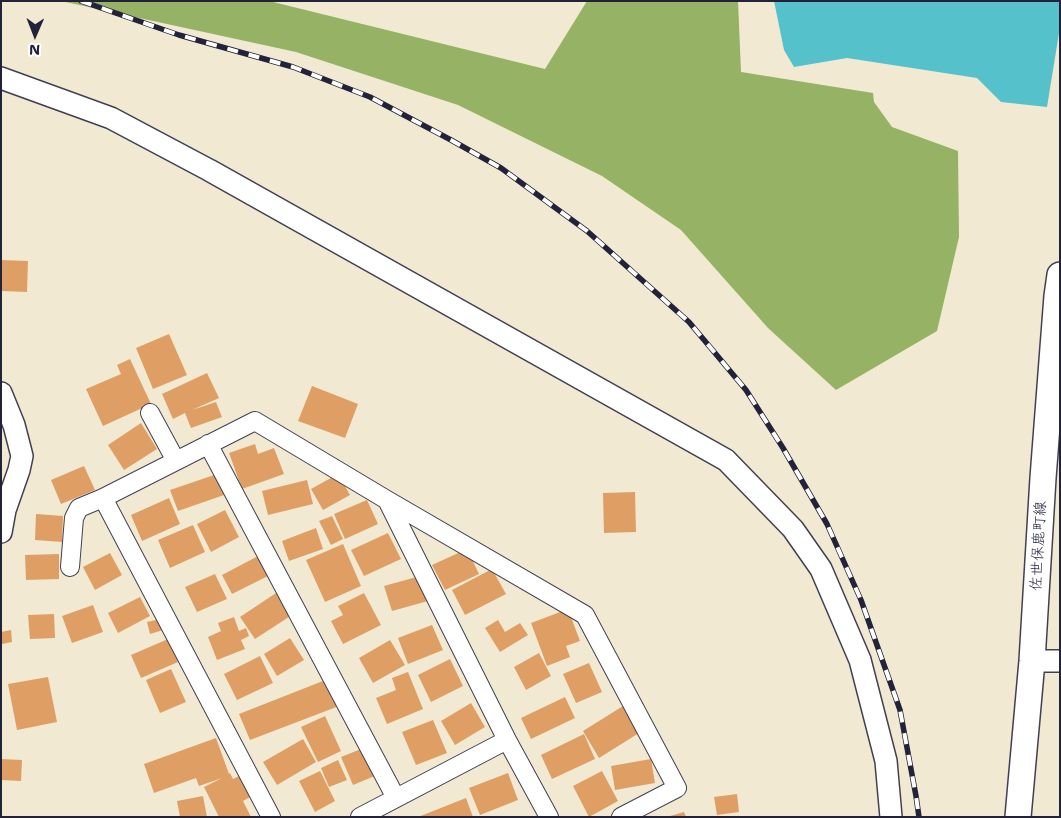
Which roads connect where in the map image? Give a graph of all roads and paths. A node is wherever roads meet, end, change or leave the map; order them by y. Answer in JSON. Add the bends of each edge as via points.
{"nodes":[{"id":1,"x":1,"y":78,"type":"edge"},
{"id":2,"x":1060,"y":275,"type":"edge"},
{"id":3,"x":1,"y":394,"type":"edge"},
{"id":4,"x":150,"y":412,"type":"dead end"},
{"id":5,"x":208,"y":444,"type":"junction"},
{"id":6,"x":176,"y":461,"type":"junction"},
{"id":7,"x":103,"y":498,"type":"junction"},
{"id":8,"x":387,"y":500,"type":"junction"},
{"id":9,"x":1,"y":532,"type":"edge"},
{"id":10,"x":70,"y":567,"type":"dead end"},
{"id":11,"x":1032,"y":661,"type":"junction"},
{"id":12,"x":1060,"y":661,"type":"edge"},
{"id":13,"x":507,"y":740,"type":"junction"},
{"id":14,"x":396,"y":798,"type":"junction"},
{"id":15,"x":270,"y":817,"type":"edge"},
{"id":16,"x":360,"y":817,"type":"edge"},
{"id":17,"x":548,"y":817,"type":"edge"},
{"id":18,"x":621,"y":817,"type":"edge"},
{"id":19,"x":891,"y":817,"type":"edge"},
{"id":20,"x":1018,"y":817,"type":"edge"}],
"edges":[{"from":1,"to":19,"type":"street","via":[[111,118],[726,460],[793,529],[821,569],[860,660],[886,761]]},
{"from":2,"to":11,"type":"main road","name":"佐世保鹿町線"},
{"from":3,"to":9,"type":"street","via":[[22,456]]},
{"from":4,"to":6,"type":"street"},
{"from":5,"to":6,"type":"street"},
{"from":5,"to":8,"type":"street","via":[[255,421]]},
{"from":5,"to":14,"type":"street"},
{"from":6,"to":7,"type":"street"},
{"from":7,"to":10,"type":"street","via":[[79,508],[74,518]]},
{"from":7,"to":15,"type":"street"},
{"from":8,"to":13,"type":"street"},
{"from":8,"to":18,"type":"street","via":[[585,615],[677,788]]},
{"from":11,"to":12,"type":"street"},
{"from":11,"to":20,"type":"main road","name":"佐世保鹿町線"},
{"from":13,"to":14,"type":"street"},
{"from":13,"to":17,"type":"street"},
{"from":14,"to":16,"type":"street"}]}
